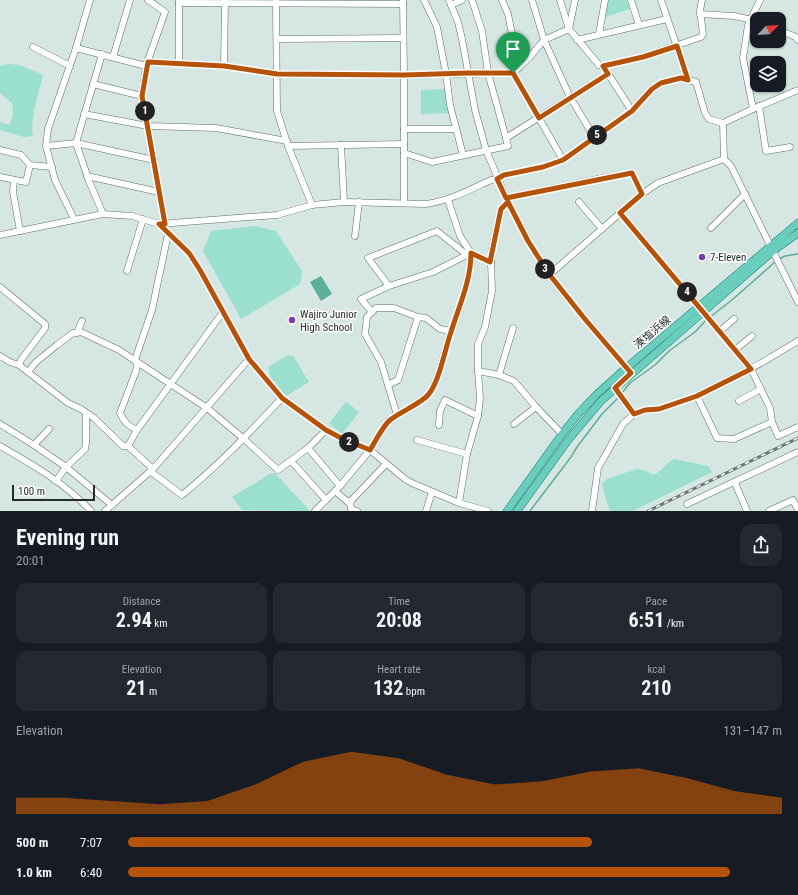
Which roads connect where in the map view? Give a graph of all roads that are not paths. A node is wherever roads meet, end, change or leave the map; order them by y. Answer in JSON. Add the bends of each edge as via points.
{"nodes":[{"id":1,"x":90,"y":0,"type":"edge"},
{"id":2,"x":130,"y":0,"type":"edge"},
{"id":3,"x":148,"y":0,"type":"edge"},
{"id":4,"x":424,"y":0,"type":"edge"},
{"id":5,"x":462,"y":0,"type":"edge"},
{"id":6,"x":472,"y":0,"type":"edge"},
{"id":7,"x":502,"y":0,"type":"edge"},
{"id":8,"x":532,"y":0,"type":"edge"},
{"id":9,"x":560,"y":0,"type":"edge"},
{"id":10,"x":575,"y":0,"type":"edge"},
{"id":11,"x":605,"y":0,"type":"edge"},
{"id":12,"x":631,"y":0,"type":"edge"},
{"id":13,"x":661,"y":0,"type":"edge"},
{"id":14,"x":702,"y":0,"type":"edge"},
{"id":15,"x":760,"y":0,"type":"edge"},
{"id":16,"x":179,"y":1,"type":"edge"},
{"id":17,"x":225,"y":2,"type":"edge"},
{"id":18,"x":276,"y":2,"type":"edge"},
{"id":19,"x":403,"y":2,"type":"edge"},
{"id":20,"x":450,"y":2,"type":"edge"},
{"id":21,"x":757,"y":12,"type":"edge"},
{"id":22,"x":700,"y":14,"type":"junction"},
{"id":23,"x":667,"y":19,"type":"junction"},
{"id":24,"x":750,"y":20,"type":"edge"},
{"id":25,"x":750,"y":24,"type":"edge"},
{"id":26,"x":640,"y":26,"type":"junction"},
{"id":27,"x":569,"y":29,"type":"junction"},
{"id":28,"x":786,"y":33,"type":"edge"},
{"id":29,"x":599,"y":34,"type":"junction"},
{"id":30,"x":404,"y":38,"type":"junction"},
{"id":31,"x":276,"y":39,"type":"junction"},
{"id":32,"x":544,"y":40,"type":"junction"},
{"id":33,"x":577,"y":40,"type":"junction"},
{"id":34,"x":798,"y":40,"type":"edge"},
{"id":35,"x":677,"y":46,"type":"junction"},
{"id":36,"x":33,"y":47,"type":"dead end"},
{"id":37,"x":76,"y":48,"type":"junction"},
{"id":38,"x":102,"y":54,"type":"junction"},
{"id":39,"x":113,"y":57,"type":"junction"},
{"id":40,"x":179,"y":63,"type":"junction"},
{"id":41,"x":147,"y":64,"type":"junction"},
{"id":42,"x":70,"y":66,"type":"junction"},
{"id":43,"x":224,"y":66,"type":"junction"},
{"id":44,"x":603,"y":66,"type":"junction"},
{"id":45,"x":518,"y":68,"type":"junction"},
{"id":46,"x":468,"y":73,"type":"junction"},
{"id":47,"x":488,"y":73,"type":"junction"},
{"id":48,"x":513,"y":73,"type":"junction"},
{"id":49,"x":277,"y":74,"type":"junction"},
{"id":50,"x":446,"y":74,"type":"junction"},
{"id":51,"x":608,"y":74,"type":"junction"},
{"id":52,"x":404,"y":75,"type":"junction"},
{"id":53,"x":688,"y":80,"type":"junction"},
{"id":54,"x":93,"y":84,"type":"junction"},
{"id":55,"x":798,"y":90,"type":"edge"},
{"id":56,"x":142,"y":96,"type":"junction"},
{"id":57,"x":570,"y":98,"type":"junction"},
{"id":58,"x":756,"y":107,"type":"junction"},
{"id":59,"x":632,"y":111,"type":"junction"},
{"id":60,"x":84,"y":114,"type":"junction"},
{"id":61,"x":539,"y":118,"type":"junction"},
{"id":62,"x":723,"y":123,"type":"junction"},
{"id":63,"x":148,"y":126,"type":"junction"},
{"id":64,"x":404,"y":129,"type":"junction"},
{"id":65,"x":456,"y":129,"type":"junction"},
{"id":66,"x":594,"y":137,"type":"junction"},
{"id":67,"x":506,"y":138,"type":"junction"},
{"id":68,"x":76,"y":143,"type":"junction"},
{"id":69,"x":288,"y":143,"type":"junction"},
{"id":70,"x":404,"y":144,"type":"junction"},
{"id":71,"x":341,"y":145,"type":"junction"},
{"id":72,"x":46,"y":146,"type":"junction"},
{"id":73,"x":790,"y":147,"type":"dead end"},
{"id":74,"x":0,"y":150,"type":"edge"},
{"id":75,"x":486,"y":150,"type":"junction"},
{"id":76,"x":404,"y":153,"type":"junction"},
{"id":77,"x":462,"y":155,"type":"junction"},
{"id":78,"x":724,"y":158,"type":"junction"},
{"id":79,"x":154,"y":160,"type":"junction"},
{"id":80,"x":563,"y":160,"type":"junction"},
{"id":81,"x":30,"y":165,"type":"junction"},
{"id":82,"x":52,"y":167,"type":"junction"},
{"id":83,"x":87,"y":176,"type":"junction"},
{"id":84,"x":0,"y":177,"type":"edge"},
{"id":85,"x":497,"y":179,"type":"junction"},
{"id":86,"x":14,"y":180,"type":"junction"},
{"id":87,"x":159,"y":192,"type":"junction"},
{"id":88,"x":642,"y":194,"type":"junction"},
{"id":89,"x":745,"y":194,"type":"junction"},
{"id":90,"x":448,"y":200,"type":"junction"},
{"id":91,"x":507,"y":200,"type":"junction"},
{"id":92,"x":344,"y":202,"type":"junction"},
{"id":93,"x":359,"y":202,"type":"junction"},
{"id":94,"x":579,"y":202,"type":"dead end"},
{"id":95,"x":404,"y":203,"type":"junction"},
{"id":96,"x":312,"y":205,"type":"junction"},
{"id":97,"x":620,"y":213,"type":"junction"},
{"id":98,"x":104,"y":214,"type":"junction"},
{"id":99,"x":74,"y":219,"type":"junction"},
{"id":100,"x":143,"y":219,"type":"junction"},
{"id":101,"x":798,"y":223,"type":"edge"},
{"id":102,"x":162,"y":224,"type":"junction"},
{"id":103,"x":711,"y":228,"type":"dead end"},
{"id":104,"x":602,"y":229,"type":"junction"},
{"id":105,"x":20,"y":231,"type":"junction"},
{"id":106,"x":798,"y":232,"type":"edge"},
{"id":107,"x":168,"y":234,"type":"junction"},
{"id":108,"x":0,"y":235,"type":"edge"},
{"id":109,"x":355,"y":236,"type":"dead end"},
{"id":110,"x":772,"y":248,"type":"junction"},
{"id":111,"x":469,"y":254,"type":"junction"},
{"id":112,"x":490,"y":262,"type":"junction"},
{"id":113,"x":127,"y":271,"type":"dead end"},
{"id":114,"x":549,"y":274,"type":"junction"},
{"id":115,"x":389,"y":286,"type":"junction"},
{"id":116,"x":0,"y":287,"type":"edge"},
{"id":117,"x":798,"y":302,"type":"edge"},
{"id":118,"x":701,"y":309,"type":"junction"},
{"id":119,"x":223,"y":312,"type":"junction"},
{"id":120,"x":372,"y":312,"type":"junction"},
{"id":121,"x":418,"y":317,"type":"junction"},
{"id":122,"x":734,"y":319,"type":"dead end"},
{"id":123,"x":82,"y":321,"type":"dead end"},
{"id":124,"x":513,"y":328,"type":"dead end"},
{"id":125,"x":451,"y":331,"type":"junction"},
{"id":126,"x":720,"y":331,"type":"junction"},
{"id":127,"x":77,"y":332,"type":"junction"},
{"id":128,"x":752,"y":336,"type":"dead end"},
{"id":129,"x":798,"y":341,"type":"edge"},
{"id":130,"x":736,"y":350,"type":"junction"},
{"id":131,"x":0,"y":356,"type":"edge"},
{"id":132,"x":249,"y":359,"type":"junction"},
{"id":133,"x":135,"y":360,"type":"junction"},
{"id":134,"x":20,"y":365,"type":"junction"},
{"id":135,"x":751,"y":369,"type":"junction"},
{"id":136,"x":628,"y":370,"type":"junction"},
{"id":137,"x":478,"y":371,"type":"junction"},
{"id":138,"x":28,"y":372,"type":"junction"},
{"id":139,"x":499,"y":374,"type":"junction"},
{"id":140,"x":170,"y":384,"type":"junction"},
{"id":141,"x":388,"y":385,"type":"junction"},
{"id":142,"x":615,"y":388,"type":"junction"},
{"id":143,"x":761,"y":389,"type":"junction"},
{"id":144,"x":697,"y":396,"type":"junction"},
{"id":145,"x":282,"y":398,"type":"junction"},
{"id":146,"x":739,"y":401,"type":"dead end"},
{"id":147,"x":536,"y":407,"type":"junction"},
{"id":148,"x":206,"y":408,"type":"junction"},
{"id":149,"x":86,"y":413,"type":"junction"},
{"id":150,"x":634,"y":414,"type":"junction"},
{"id":151,"x":397,"y":415,"type":"junction"},
{"id":152,"x":478,"y":416,"type":"junction"},
{"id":153,"x":772,"y":422,"type":"junction"},
{"id":154,"x":0,"y":424,"type":"edge"},
{"id":155,"x":514,"y":424,"type":"dead end"},
{"id":156,"x":439,"y":425,"type":"dead end"},
{"id":157,"x":798,"y":428,"type":"edge"},
{"id":158,"x":49,"y":429,"type":"dead end"},
{"id":159,"x":137,"y":430,"type":"junction"},
{"id":160,"x":326,"y":430,"type":"junction"},
{"id":161,"x":562,"y":434,"type":"junction"},
{"id":162,"x":244,"y":439,"type":"junction"},
{"id":163,"x":417,"y":440,"type":"dead end"},
{"id":164,"x":34,"y":445,"type":"junction"},
{"id":165,"x":0,"y":446,"type":"edge"},
{"id":166,"x":128,"y":446,"type":"junction"},
{"id":167,"x":308,"y":448,"type":"junction"},
{"id":168,"x":370,"y":450,"type":"junction"},
{"id":169,"x":798,"y":452,"type":"edge"},
{"id":170,"x":467,"y":454,"type":"junction"},
{"id":171,"x":291,"y":461,"type":"junction"},
{"id":172,"x":386,"y":464,"type":"junction"},
{"id":173,"x":66,"y":467,"type":"junction"},
{"id":174,"x":152,"y":470,"type":"junction"},
{"id":175,"x":56,"y":481,"type":"junction"},
{"id":176,"x":735,"y":483,"type":"junction"},
{"id":177,"x":340,"y":486,"type":"junction"},
{"id":178,"x":335,"y":491,"type":"junction"},
{"id":179,"x":432,"y":492,"type":"junction"},
{"id":180,"x":796,"y":499,"type":"edge"},
{"id":181,"x":326,"y":500,"type":"junction"},
{"id":182,"x":350,"y":501,"type":"junction"},
{"id":183,"x":459,"y":503,"type":"junction"},
{"id":184,"x":687,"y":504,"type":"dead end"},
{"id":185,"x":112,"y":505,"type":"junction"},
{"id":186,"x":798,"y":510,"type":"edge"},
{"id":187,"x":91,"y":511,"type":"edge"},
{"id":188,"x":106,"y":511,"type":"edge"},
{"id":189,"x":315,"y":511,"type":"edge"},
{"id":190,"x":357,"y":511,"type":"edge"},
{"id":191,"x":426,"y":511,"type":"edge"},
{"id":192,"x":488,"y":511,"type":"edge"},
{"id":193,"x":507,"y":511,"type":"edge"},
{"id":194,"x":517,"y":511,"type":"edge"},
{"id":195,"x":592,"y":511,"type":"edge"},
{"id":196,"x":747,"y":511,"type":"edge"},
{"id":197,"x":769,"y":511,"type":"edge"}],
"edges":[{"from":1,"to":37,"type":"street"},
{"from":2,"to":39,"type":"street"},
{"from":3,"to":41,"type":"street","via":[[165,12]]},
{"from":4,"to":50,"type":"street","via":[[437,27]]},
{"from":5,"to":20,"type":"street"},
{"from":6,"to":47,"type":"street","via":[[482,31]]},
{"from":7,"to":45,"type":"street","via":[[508,14]]},
{"from":8,"to":32,"type":"street"},
{"from":9,"to":27,"type":"street"},
{"from":10,"to":27,"type":"street"},
{"from":11,"to":29,"type":"street"},
{"from":12,"to":26,"type":"street"},
{"from":13,"to":23,"type":"street"},
{"from":14,"to":22,"type":"street"},
{"from":15,"to":21,"type":"street"},
{"from":16,"to":17,"type":"street"},
{"from":16,"to":40,"type":"street"},
{"from":17,"to":18,"type":"street"},
{"from":17,"to":43,"type":"street"},
{"from":18,"to":19,"type":"street"},
{"from":18,"to":31,"type":"street"},
{"from":19,"to":30,"type":"street"},
{"from":20,"to":46,"type":"street","via":[[458,22]]},
{"from":22,"to":24,"type":"street","via":[[734,16]]},
{"from":22,"to":35,"type":"street","via":[[703,34],[701,37]]},
{"from":23,"to":26,"type":"street"},
{"from":23,"to":35,"type":"street"},
{"from":25,"to":58,"type":"street","via":[[743,58]]},
{"from":26,"to":29,"type":"street"},
{"from":27,"to":32,"type":"street"},
{"from":27,"to":33,"type":"street"},
{"from":28,"to":34,"type":"street"},
{"from":29,"to":33,"type":"street"},
{"from":30,"to":31,"type":"street"},
{"from":30,"to":52,"type":"street"},
{"from":31,"to":49,"type":"street"},
{"from":32,"to":45,"type":"street"},
{"from":32,"to":57,"type":"street"},
{"from":33,"to":44,"type":"street","via":[[599,65]]},
{"from":35,"to":44,"type":"street"},
{"from":35,"to":53,"type":"street"},
{"from":36,"to":42,"type":"street"},
{"from":37,"to":38,"type":"street"},
{"from":37,"to":42,"type":"street"},
{"from":38,"to":39,"type":"street"},
{"from":38,"to":54,"type":"street"},
{"from":39,"to":41,"type":"street"},
{"from":40,"to":41,"type":"street"},
{"from":40,"to":43,"type":"street"},
{"from":41,"to":56,"type":"street"},
{"from":42,"to":72,"type":"street","via":[[48,128]]},
{"from":43,"to":49,"type":"street"},
{"from":44,"to":51,"type":"street"},
{"from":45,"to":48,"type":"street"},
{"from":46,"to":47,"type":"street"},
{"from":46,"to":50,"type":"street"},
{"from":46,"to":75,"type":"street"},
{"from":47,"to":48,"type":"street"},
{"from":47,"to":67,"type":"street"},
{"from":48,"to":61,"type":"street"},
{"from":49,"to":52,"type":"street"},
{"from":49,"to":69,"type":"street","via":[[277,111]]},
{"from":50,"to":52,"type":"street"},
{"from":50,"to":65,"type":"street"},
{"from":51,"to":57,"type":"street"},
{"from":51,"to":59,"type":"street"},
{"from":52,"to":64,"type":"street"},
{"from":53,"to":59,"type":"street","via":[[681,78],[661,83]]},
{"from":53,"to":62,"type":"street","via":[[696,82],[709,119]]},
{"from":54,"to":56,"type":"street"},
{"from":54,"to":60,"type":"street"},
{"from":55,"to":58,"type":"street"},
{"from":56,"to":63,"type":"street"},
{"from":57,"to":61,"type":"street"},
{"from":57,"to":66,"type":"street"},
{"from":58,"to":62,"type":"street"},
{"from":58,"to":73,"type":"street","via":[[766,151]]},
{"from":59,"to":66,"type":"street"},
{"from":60,"to":63,"type":"street"},
{"from":60,"to":68,"type":"street"},
{"from":61,"to":67,"type":"street"},
{"from":61,"to":80,"type":"street"},
{"from":62,"to":78,"type":"street"},
{"from":63,"to":69,"type":"street","via":[[216,128]]},
{"from":63,"to":79,"type":"street"},
{"from":64,"to":65,"type":"street"},
{"from":64,"to":70,"type":"street"},
{"from":65,"to":77,"type":"street"},
{"from":66,"to":80,"type":"street"},
{"from":67,"to":75,"type":"street","via":[[508,146]]},
{"from":68,"to":72,"type":"street"},
{"from":68,"to":79,"type":"street"},
{"from":68,"to":83,"type":"street"},
{"from":69,"to":71,"type":"street"},
{"from":69,"to":96,"type":"street"},
{"from":70,"to":71,"type":"street"},
{"from":70,"to":76,"type":"street"},
{"from":71,"to":92,"type":"street"},
{"from":72,"to":82,"type":"street"},
{"from":74,"to":81,"type":"street","via":[[21,155]]},
{"from":75,"to":77,"type":"street"},
{"from":75,"to":85,"type":"street"},
{"from":76,"to":77,"type":"street","via":[[432,162]]},
{"from":76,"to":95,"type":"street"},
{"from":78,"to":88,"type":"street","via":[[658,183]]},
{"from":78,"to":89,"type":"street","via":[[731,166]]},
{"from":79,"to":87,"type":"street"},
{"from":80,"to":85,"type":"street"},
{"from":81,"to":82,"type":"street"},
{"from":81,"to":86,"type":"street","via":[[26,182]]},
{"from":82,"to":99,"type":"street","via":[[55,180]]},
{"from":83,"to":87,"type":"street"},
{"from":83,"to":98,"type":"street"},
{"from":84,"to":86,"type":"street"},
{"from":85,"to":90,"type":"street"},
{"from":85,"to":91,"type":"street"},
{"from":86,"to":105,"type":"street","via":[[13,192]]},
{"from":87,"to":102,"type":"street"},
{"from":88,"to":91,"type":"street","via":[[632,173]]},
{"from":88,"to":97,"type":"street"},
{"from":89,"to":103,"type":"street"},
{"from":89,"to":110,"type":"street"},
{"from":90,"to":95,"type":"street","via":[[426,204]]},
{"from":90,"to":111,"type":"street"},
{"from":91,"to":112,"type":"street","via":[[501,209]]},
{"from":91,"to":114,"type":"street"},
{"from":92,"to":93,"type":"street"},
{"from":92,"to":96,"type":"street"},
{"from":93,"to":95,"type":"street"},
{"from":93,"to":109,"type":"street"},
{"from":94,"to":104,"type":"street"},
{"from":96,"to":102,"type":"street","via":[[277,215]]},
{"from":97,"to":104,"type":"street"},
{"from":97,"to":118,"type":"street"},
{"from":98,"to":99,"type":"street"},
{"from":98,"to":100,"type":"street"},
{"from":99,"to":105,"type":"street"},
{"from":100,"to":102,"type":"street"},
{"from":100,"to":113,"type":"street"},
{"from":101,"to":110,"type":"main road","name":"湊塩浜線"},
{"from":102,"to":107,"type":"street"},
{"from":104,"to":114,"type":"street"},
{"from":105,"to":108,"type":"street"},
{"from":106,"to":110,"type":"main road","name":"湊塩浜線"},
{"from":107,"to":119,"type":"street","via":[[189,253]]},
{"from":107,"to":133,"type":"street","via":[[152,310]]},
{"from":110,"to":117,"type":"street"},
{"from":110,"to":118,"type":"main road","name":"湊塩浜線"},
{"from":111,"to":112,"type":"street"},
{"from":111,"to":115,"type":"street","via":[[433,272]]},
{"from":111,"to":115,"type":"street","via":[[437,231],[368,258]]},
{"from":111,"to":125,"type":"street","via":[[471,263],[466,286]]},
{"from":112,"to":137,"type":"street","via":[[492,291],[485,327],[478,344]]},
{"from":114,"to":136,"type":"street"},
{"from":115,"to":120,"type":"street","via":[[362,299]]},
{"from":116,"to":134,"type":"street","via":[[45,324],[45,328]]},
{"from":118,"to":126,"type":"street"},
{"from":118,"to":136,"type":"main road","name":"湊塩浜線"},
{"from":119,"to":132,"type":"street"},
{"from":119,"to":140,"type":"street"},
{"from":120,"to":121,"type":"street","via":[[376,308],[394,308]]},
{"from":120,"to":141,"type":"street","via":[[367,317],[365,334],[381,362]]},
{"from":121,"to":125,"type":"street","via":[[426,318],[440,329]]},
{"from":121,"to":141,"type":"street","via":[[398,380]]},
{"from":122,"to":126,"type":"street"},
{"from":123,"to":127,"type":"street"},
{"from":124,"to":139,"type":"street"},
{"from":125,"to":151,"type":"street","via":[[438,375],[428,396]]},
{"from":126,"to":130,"type":"street"},
{"from":127,"to":133,"type":"street","via":[[120,350]]},
{"from":127,"to":138,"type":"street","via":[[50,350]]},
{"from":128,"to":130,"type":"street"},
{"from":129,"to":135,"type":"street"},
{"from":130,"to":135,"type":"street"},
{"from":131,"to":134,"type":"street"},
{"from":132,"to":145,"type":"street"},
{"from":132,"to":148,"type":"street"},
{"from":133,"to":140,"type":"street"},
{"from":133,"to":159,"type":"street","via":[[136,371],[120,413],[123,422]]},
{"from":134,"to":138,"type":"street"},
{"from":135,"to":143,"type":"street"},
{"from":135,"to":144,"type":"street"},
{"from":136,"to":142,"type":"main road","name":"湊塩浜線"},
{"from":136,"to":161,"type":"main road","name":"湊塩浜線","via":[[596,395]]},
{"from":137,"to":139,"type":"street"},
{"from":137,"to":152,"type":"street"},
{"from":138,"to":149,"type":"street","via":[[68,403]]},
{"from":139,"to":147,"type":"street","via":[[514,381]]},
{"from":140,"to":148,"type":"street"},
{"from":140,"to":159,"type":"street"},
{"from":141,"to":151,"type":"street"},
{"from":142,"to":150,"type":"street"},
{"from":142,"to":194,"type":"main road","name":"湊塩浜線","via":[[584,420]]},
{"from":143,"to":146,"type":"street"},
{"from":143,"to":153,"type":"street","via":[[770,408]]},
{"from":144,"to":150,"type":"street","via":[[659,409]]},
{"from":144,"to":153,"type":"street","via":[[717,438],[734,438]]},
{"from":145,"to":160,"type":"street"},
{"from":145,"to":162,"type":"street"},
{"from":147,"to":155,"type":"street"},
{"from":147,"to":161,"type":"street"},
{"from":148,"to":162,"type":"street"},
{"from":148,"to":174,"type":"street"},
{"from":149,"to":166,"type":"street","via":[[122,446]]},
{"from":149,"to":173,"type":"street","via":[[85,449]]},
{"from":150,"to":195,"type":"street","via":[[623,424],[598,468]]},
{"from":151,"to":168,"type":"street","via":[[388,421]]},
{"from":152,"to":156,"type":"street","via":[[445,400],[440,411]]},
{"from":152,"to":170,"type":"street"},
{"from":153,"to":157,"type":"street","via":[[778,436]]},
{"from":154,"to":164,"type":"street"},
{"from":158,"to":164,"type":"street"},
{"from":159,"to":166,"type":"street"},
{"from":160,"to":167,"type":"street"},
{"from":160,"to":168,"type":"street"},
{"from":161,"to":193,"type":"main road","name":"湊塩浜線"},
{"from":162,"to":171,"type":"street","via":[[278,470]]},
{"from":162,"to":174,"type":"street","via":[[182,495]]},
{"from":163,"to":170,"type":"street"},
{"from":164,"to":173,"type":"street"},
{"from":165,"to":175,"type":"street"},
{"from":166,"to":174,"type":"street"},
{"from":167,"to":171,"type":"street"},
{"from":167,"to":177,"type":"street"},
{"from":168,"to":172,"type":"street"},
{"from":168,"to":177,"type":"street"},
{"from":169,"to":176,"type":"street"},
{"from":170,"to":183,"type":"street"},
{"from":171,"to":181,"type":"street"},
{"from":172,"to":179,"type":"street","via":[[405,479]]},
{"from":172,"to":182,"type":"street"},
{"from":173,"to":175,"type":"street"},
{"from":173,"to":185,"type":"street"},
{"from":174,"to":185,"type":"street"},
{"from":175,"to":187,"type":"street"},
{"from":176,"to":184,"type":"street"},
{"from":176,"to":196,"type":"street"},
{"from":177,"to":178,"type":"street"},
{"from":178,"to":181,"type":"street"},
{"from":178,"to":182,"type":"street","via":[[349,503]]},
{"from":179,"to":183,"type":"street"},
{"from":179,"to":191,"type":"street"},
{"from":180,"to":186,"type":"street"},
{"from":180,"to":197,"type":"street"},
{"from":181,"to":189,"type":"street"},
{"from":182,"to":190,"type":"street","via":[[351,509]]},
{"from":183,"to":192,"type":"street"},
{"from":185,"to":188,"type":"street"}]}
